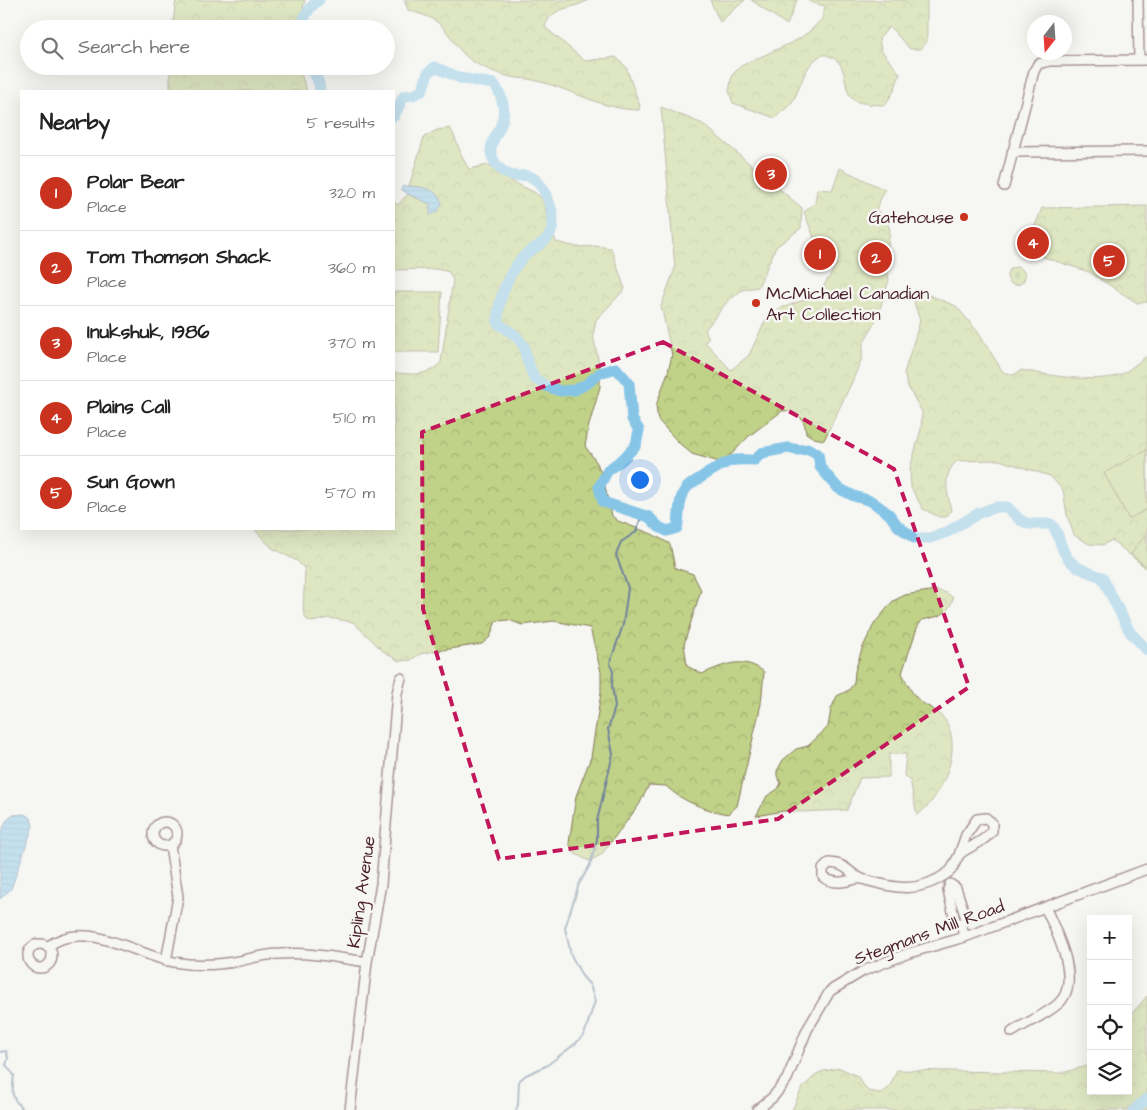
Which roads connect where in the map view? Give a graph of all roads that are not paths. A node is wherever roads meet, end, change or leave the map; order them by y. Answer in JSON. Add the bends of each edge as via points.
{"nodes":[{"id":1,"x":1138,"y":0,"type":"edge"},
{"id":2,"x":1143,"y":60,"type":"edge"},
{"id":3,"x":1147,"y":151,"type":"edge"},
{"id":4,"x":1012,"y":152,"type":"junction"},
{"id":5,"x":1004,"y":186,"type":"dead end"},
{"id":6,"x":401,"y":678,"type":"dead end"},
{"id":7,"x":170,"y":845,"type":"dead end"},
{"id":8,"x":959,"y":854,"type":"dead end"},
{"id":9,"x":1147,"y":869,"type":"edge"},
{"id":10,"x":944,"y":874,"type":"junction"},
{"id":11,"x":860,"y":878,"type":"dead end"},
{"id":12,"x":1045,"y":907,"type":"junction"},
{"id":13,"x":965,"y":937,"type":"junction"},
{"id":14,"x":47,"y":947,"type":"dead end"},
{"id":15,"x":166,"y":961,"type":"junction"},
{"id":16,"x":368,"y":962,"type":"junction"},
{"id":17,"x":1012,"y":1032,"type":"dead end"},
{"id":18,"x":350,"y":1110,"type":"edge"},
{"id":19,"x":757,"y":1110,"type":"edge"}],
"edges":[{"from":1,"to":2,"type":"street"},
{"from":2,"to":4,"type":"street","via":[[1043,61],[1038,64]]},
{"from":3,"to":4,"type":"street"},
{"from":4,"to":5,"type":"street"},
{"from":6,"to":16,"type":"street","name":"Kipling Avenue","via":[[397,693],[381,884]]},
{"from":7,"to":15,"type":"street","via":[[178,897]]},
{"from":8,"to":10,"type":"street","via":[[955,865]]},
{"from":9,"to":12,"type":"street","name":"Stegmans Mill Road"},
{"from":10,"to":11,"type":"street","via":[[931,883],[909,889]]},
{"from":10,"to":13,"type":"street","via":[[956,888],[966,918],[962,925]]},
{"from":12,"to":13,"type":"street","name":"Stegmans Mill Road"},
{"from":12,"to":17,"type":"street","via":[[1061,944],[1069,976],[1066,995],[1048,1012]]},
{"from":13,"to":19,"type":"street","name":"Stegmans Mill Road","via":[[862,971],[830,991],[806,1030],[787,1079]]},
{"from":14,"to":15,"type":"street","via":[[69,936],[96,937]]},
{"from":15,"to":16,"type":"street","via":[[224,964],[288,953]]},
{"from":16,"to":18,"type":"street","name":"Kipling Avenue"}]}
